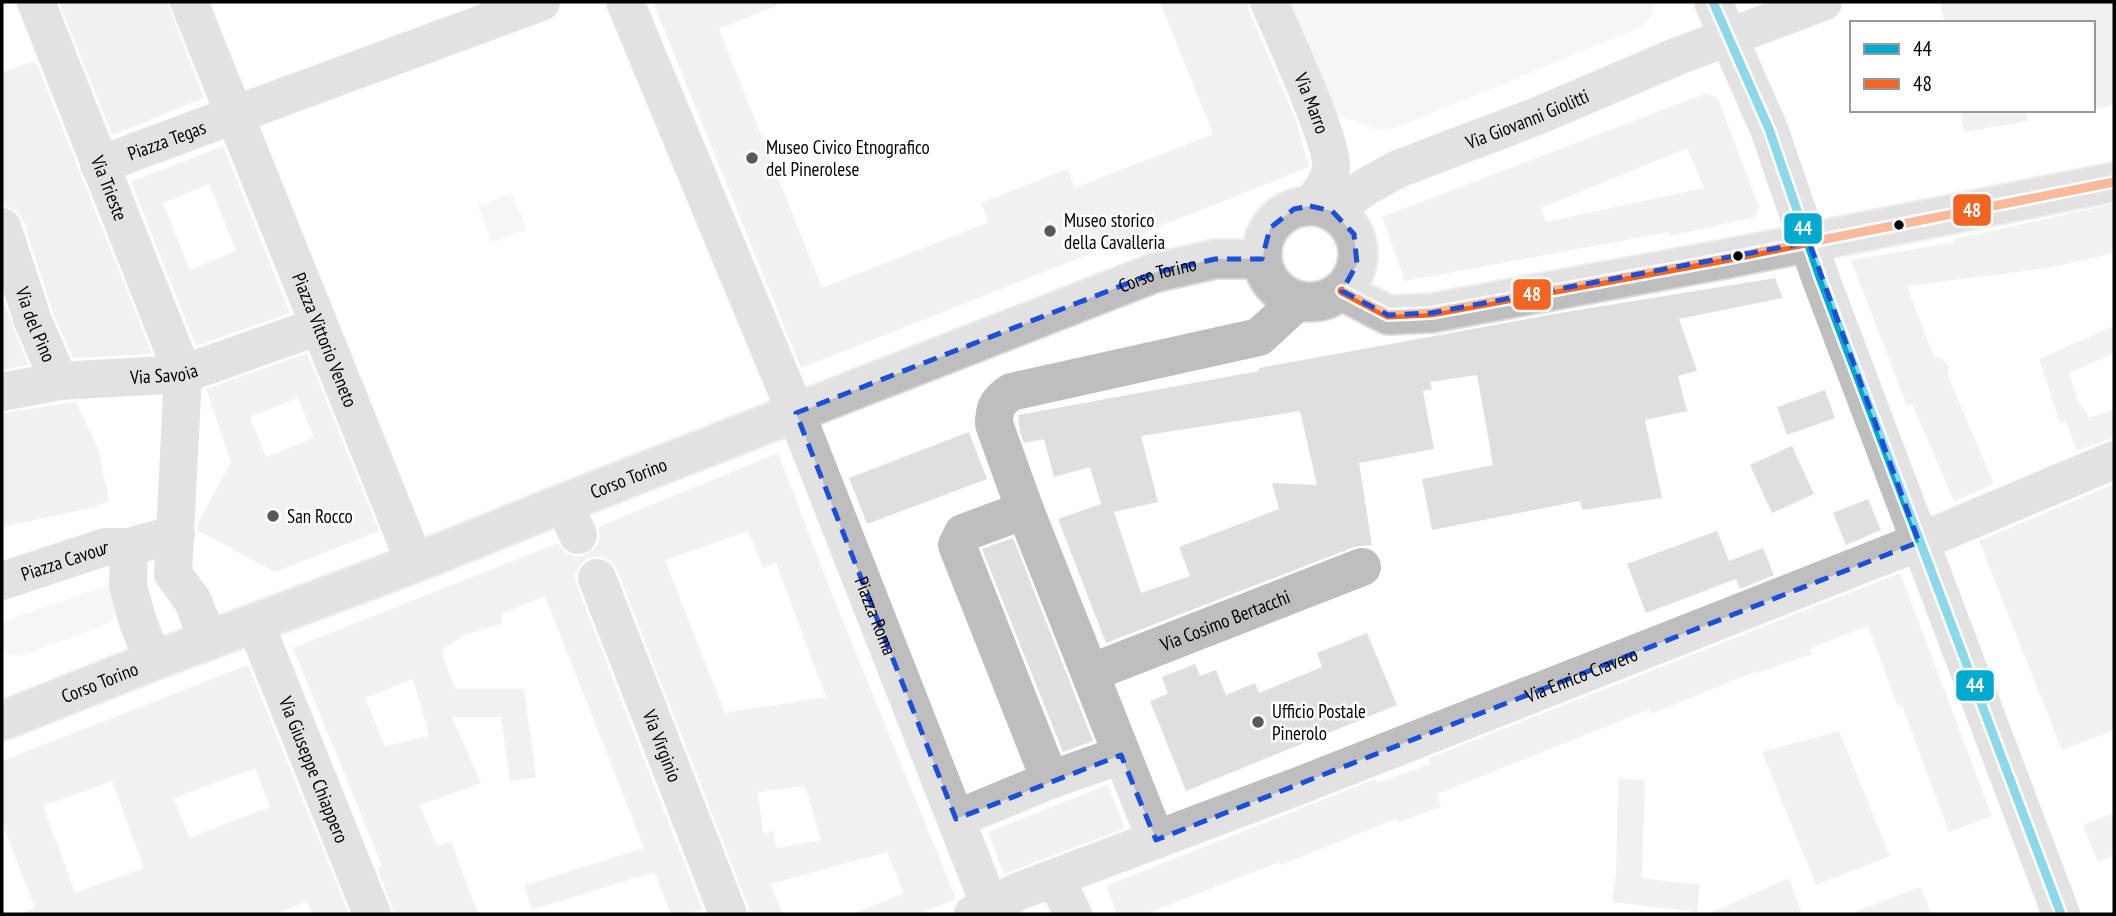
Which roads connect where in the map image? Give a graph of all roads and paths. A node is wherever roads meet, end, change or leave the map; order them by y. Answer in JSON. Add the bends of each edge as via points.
{"nodes":[{"id":1,"x":36,"y":2,"type":"edge"},
{"id":2,"x":189,"y":2,"type":"edge"},
{"id":3,"x":541,"y":2,"type":"edge"},
{"id":4,"x":625,"y":2,"type":"edge"},
{"id":5,"x":1269,"y":2,"type":"edge"},
{"id":6,"x":1713,"y":2,"type":"edge"},
{"id":7,"x":1823,"y":2,"type":"edge"},
{"id":8,"x":1729,"y":38,"type":"junction"},
{"id":9,"x":234,"y":116,"type":"junction"},
{"id":10,"x":99,"y":165,"type":"junction"},
{"id":11,"x":2114,"y":181,"type":"edge"},
{"id":12,"x":1321,"y":209,"type":"junction"},
{"id":13,"x":2,"y":226,"type":"edge"},
{"id":14,"x":1809,"y":242,"type":"junction"},
{"id":15,"x":1262,"y":259,"type":"junction"},
{"id":16,"x":1342,"y":291,"type":"junction"},
{"id":17,"x":1298,"y":301,"type":"junction"},
{"id":18,"x":319,"y":326,"type":"junction"},
{"id":19,"x":183,"y":374,"type":"junction"},
{"id":20,"x":59,"y":381,"type":"junction"},
{"id":21,"x":2,"y":392,"type":"edge"},
{"id":22,"x":796,"y":413,"type":"junction"},
{"id":23,"x":2114,"y":460,"type":"edge"},
{"id":24,"x":1025,"y":510,"type":"junction"},
{"id":25,"x":176,"y":534,"type":"junction"},
{"id":26,"x":1919,"y":542,"type":"junction"},
{"id":27,"x":129,"y":547,"type":"junction"},
{"id":28,"x":415,"y":564,"type":"junction"},
{"id":29,"x":1362,"y":567,"type":"dead end"},
{"id":30,"x":173,"y":574,"type":"junction"},
{"id":31,"x":597,"y":578,"type":"dead end"},
{"id":32,"x":2,"y":581,"type":"edge"},
{"id":33,"x":255,"y":623,"type":"junction"},
{"id":34,"x":208,"y":641,"type":"junction"},
{"id":35,"x":153,"y":661,"type":"junction"},
{"id":36,"x":1090,"y":673,"type":"junction"},
{"id":37,"x":2,"y":721,"type":"edge"},
{"id":38,"x":1121,"y":755,"type":"junction"},
{"id":39,"x":1050,"y":780,"type":"junction"},
{"id":40,"x":957,"y":820,"type":"junction"},
{"id":41,"x":1156,"y":840,"type":"junction"},
{"id":42,"x":1046,"y":898,"type":"edge"},
{"id":43,"x":994,"y":912,"type":"edge"},
{"id":44,"x":372,"y":914,"type":"edge"},
{"id":45,"x":728,"y":914,"type":"edge"},
{"id":46,"x":1073,"y":914,"type":"edge"},
{"id":47,"x":2061,"y":914,"type":"edge"}],
"edges":[{"from":1,"to":10,"type":"street","name":"Via Trieste"},
{"from":2,"to":9,"type":"street","name":"Piazza Vittorio Veneto"},
{"from":3,"to":9,"type":"street"},
{"from":4,"to":22,"type":"street"},
{"from":5,"to":12,"type":"street","name":"Via Marro","via":[[1323,131],[1331,166]]},
{"from":6,"to":8,"type":"street"},
{"from":7,"to":8,"type":"street","name":"Via Giovanni Giolitti"},
{"from":8,"to":12,"type":"street","name":"Via Giovanni Giolitti","via":[[1398,169]]},
{"from":8,"to":14,"type":"street","via":[[1769,128]]},
{"from":9,"to":10,"type":"street","name":"Piazza Tegas"},
{"from":9,"to":18,"type":"street","name":"Piazza Vittorio Veneto"},
{"from":10,"to":19,"type":"street","name":"Via Trieste"},
{"from":11,"to":14,"type":"street"},
{"from":12,"to":15,"type":"street","via":[[1294,209],[1280,216],[1263,243]]},
{"from":12,"to":16,"type":"street","via":[[1345,221],[1358,248],[1354,271]]},
{"from":13,"to":20,"type":"street","name":"Via del Pino","via":[[33,321]]},
{"from":14,"to":16,"type":"street","via":[[1431,313],[1388,315]]},
{"from":14,"to":26,"type":"street"},
{"from":15,"to":17,"type":"street","via":[[1273,286]]},
{"from":15,"to":22,"type":"street","name":"Corso Torino","via":[[1215,259],[1154,273]]},
{"from":16,"to":17,"type":"street","via":[[1329,299]]},
{"from":17,"to":24,"type":"street","via":[[1259,337],[1011,392],[997,403],[994,424]]},
{"from":18,"to":19,"type":"street","name":"Via Savoia"},
{"from":18,"to":28,"type":"street","name":"Piazza Vittorio Veneto"},
{"from":19,"to":20,"type":"street","name":"Via Savoia"},
{"from":19,"to":25,"type":"street"},
{"from":20,"to":21,"type":"street","name":"Via Savoia"},
{"from":22,"to":28,"type":"street","name":"Corso Torino","via":[[571,519]]},
{"from":22,"to":40,"type":"street","name":"Piazza Roma"},
{"from":23,"to":26,"type":"street","name":"Via Enrico Cravero"},
{"from":24,"to":36,"type":"street"},
{"from":24,"to":39,"type":"street","via":[[963,533],[957,545]]},
{"from":25,"to":27,"type":"street","name":"Piazza Cavour"},
{"from":25,"to":30,"type":"street"},
{"from":26,"to":41,"type":"street","name":"Via Enrico Cravero"},
{"from":26,"to":47,"type":"street"},
{"from":27,"to":30,"type":"street","via":[[144,566]]},
{"from":27,"to":32,"type":"street","name":"Piazza Cavour","via":[[105,547]]},
{"from":27,"to":35,"type":"street","via":[[128,586]]},
{"from":28,"to":33,"type":"street","name":"Corso Torino"},
{"from":29,"to":36,"type":"street","name":"Via Cosimo Bertacchi"},
{"from":30,"to":34,"type":"street","via":[[193,601]]},
{"from":31,"to":45,"type":"street","name":"Via Virginio"},
{"from":33,"to":34,"type":"street","name":"Corso Torino"},
{"from":33,"to":44,"type":"street","name":"Via Giuseppe Chiappero"},
{"from":34,"to":35,"type":"street","name":"Corso Torino"},
{"from":35,"to":37,"type":"street","name":"Corso Torino"},
{"from":36,"to":38,"type":"street"},
{"from":38,"to":39,"type":"street"},
{"from":38,"to":41,"type":"street"},
{"from":39,"to":40,"type":"street"},
{"from":40,"to":43,"type":"street","name":"Piazza Roma"},
{"from":41,"to":42,"type":"street","name":"Via Enrico Cravero"},
{"from":42,"to":43,"type":"street","name":"Via Enrico Cravero","via":[[1017,892]]},
{"from":42,"to":46,"type":"street","via":[[1061,890]]}]}
